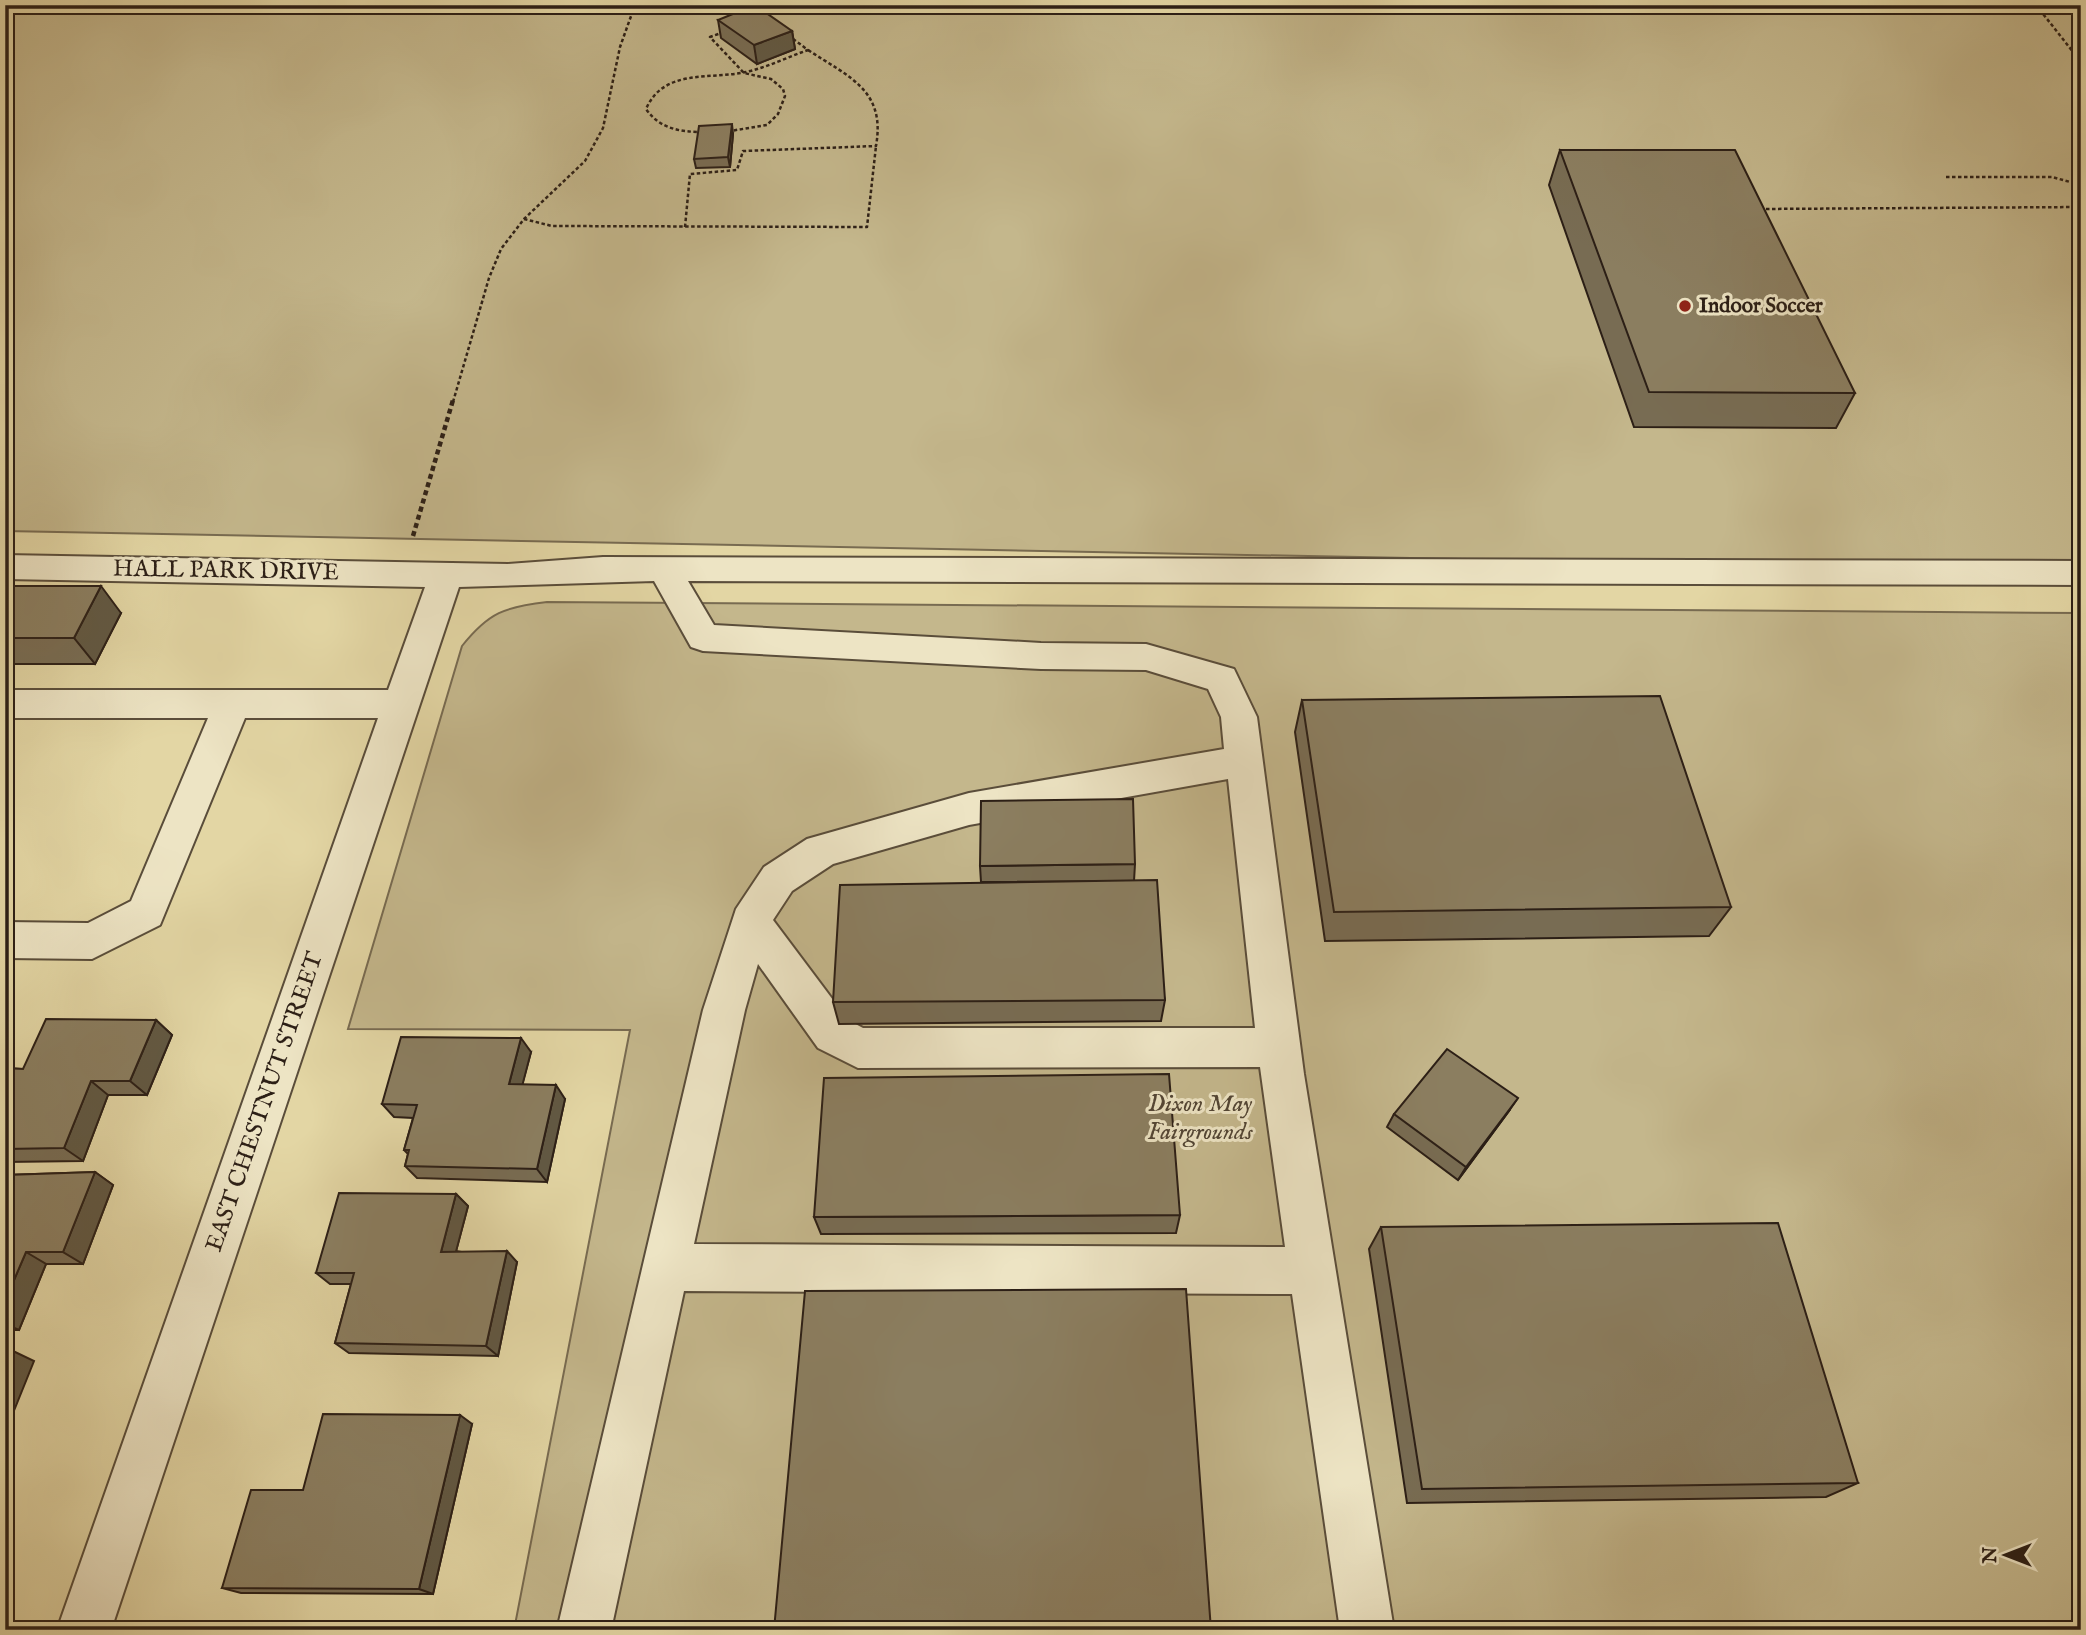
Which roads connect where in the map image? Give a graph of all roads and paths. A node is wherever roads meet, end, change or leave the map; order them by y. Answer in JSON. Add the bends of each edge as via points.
{"nodes":[{"id":1,"x":635,"y":5,"type":"edge"},
{"id":2,"x":690,"y":5,"type":"edge"},
{"id":3,"x":2036,"y":5,"type":"edge"},
{"id":4,"x":2070,"y":5,"type":"edge"},
{"id":5,"x":737,"y":14,"type":"edge"},
{"id":6,"x":2081,"y":19,"type":"edge"},
{"id":7,"x":731,"y":29,"type":"edge"},
{"id":8,"x":786,"y":34,"type":"edge"},
{"id":9,"x":808,"y":50,"type":"junction"},
{"id":10,"x":2081,"y":62,"type":"edge"},
{"id":11,"x":744,"y":73,"type":"junction"},
{"id":12,"x":710,"y":132,"type":"edge"},
{"id":13,"x":721,"y":132,"type":"edge"},
{"id":14,"x":876,"y":146,"type":"junction"},
{"id":15,"x":1946,"y":177,"type":"dead end"},
{"id":16,"x":2081,"y":185,"type":"edge"},
{"id":17,"x":2081,"y":207,"type":"edge"},
{"id":18,"x":1759,"y":209,"type":"edge"},
{"id":19,"x":524,"y":219,"type":"junction"},
{"id":20,"x":685,"y":227,"type":"junction"},
{"id":21,"x":412,"y":539,"type":"dead end"},
{"id":22,"x":5,"y":567,"type":"edge"},
{"id":23,"x":666,"y":569,"type":"junction"},
{"id":24,"x":2081,"y":573,"type":"edge"},
{"id":25,"x":446,"y":574,"type":"junction"},
{"id":26,"x":5,"y":704,"type":"edge"},
{"id":27,"x":402,"y":704,"type":"junction"},
{"id":28,"x":232,"y":705,"type":"junction"},
{"id":29,"x":1244,"y":761,"type":"junction"},
{"id":30,"x":750,"y":921,"type":"junction"},
{"id":31,"x":5,"y":940,"type":"edge"},
{"id":32,"x":1279,"y":1047,"type":"junction"},
{"id":33,"x":665,"y":1267,"type":"junction"},
{"id":34,"x":1312,"y":1270,"type":"junction"},
{"id":35,"x":84,"y":1630,"type":"edge"},
{"id":36,"x":584,"y":1630,"type":"edge"},
{"id":37,"x":1367,"y":1630,"type":"edge"}],
"edges":[{"from":1,"to":19,"type":"path","via":[[620,47],[603,128],[585,161]]},
{"from":2,"to":5,"type":"path"},
{"from":3,"to":10,"type":"path"},
{"from":4,"to":6,"type":"path"},
{"from":7,"to":11,"type":"path","via":[[710,37]]},
{"from":8,"to":9,"type":"path"},
{"from":9,"to":11,"type":"path"},
{"from":9,"to":14,"type":"path","via":[[870,99],[880,118]]},
{"from":11,"to":12,"type":"path","via":[[691,77],[668,84],[647,102],[652,120],[661,126],[687,133]]},
{"from":11,"to":13,"type":"path","via":[[763,73],[774,79],[784,93],[784,106],[761,128]]},
{"from":14,"to":20,"type":"path","via":[[743,151],[737,170],[690,174]]},
{"from":14,"to":20,"type":"path","via":[[867,227]]},
{"from":15,"to":16,"type":"path","via":[[2052,177]]},
{"from":17,"to":18,"type":"path"},
{"from":19,"to":20,"type":"path","via":[[552,226]]},
{"from":19,"to":21,"type":"path","via":[[501,249],[489,278]]},
{"from":22,"to":25,"type":"street","name":"HALL PARK DRIVE"},
{"from":23,"to":24,"type":"street","name":"HALL PARK DRIVE"},
{"from":23,"to":25,"type":"street","name":"HALL PARK DRIVE"},
{"from":23,"to":29,"type":"street","via":[[703,638],[1041,656],[1146,657],[1222,679],[1238,717]]},
{"from":25,"to":27,"type":"street","name":"EAST CHESTNUT STREET"},
{"from":26,"to":28,"type":"street"},
{"from":27,"to":28,"type":"street"},
{"from":27,"to":35,"type":"street","name":"EAST CHESTNUT STREET"},
{"from":28,"to":31,"type":"street","via":[[146,913],[92,941]]},
{"from":29,"to":30,"type":"street","via":[[969,809],[821,851],[778,879]]},
{"from":29,"to":32,"type":"street"},
{"from":30,"to":32,"type":"street","via":[[833,1034],[858,1048]]},
{"from":30,"to":33,"type":"street","via":[[724,1010]]},
{"from":32,"to":34,"type":"street"},
{"from":33,"to":34,"type":"street"},
{"from":33,"to":36,"type":"street"},
{"from":34,"to":37,"type":"street"}]}
